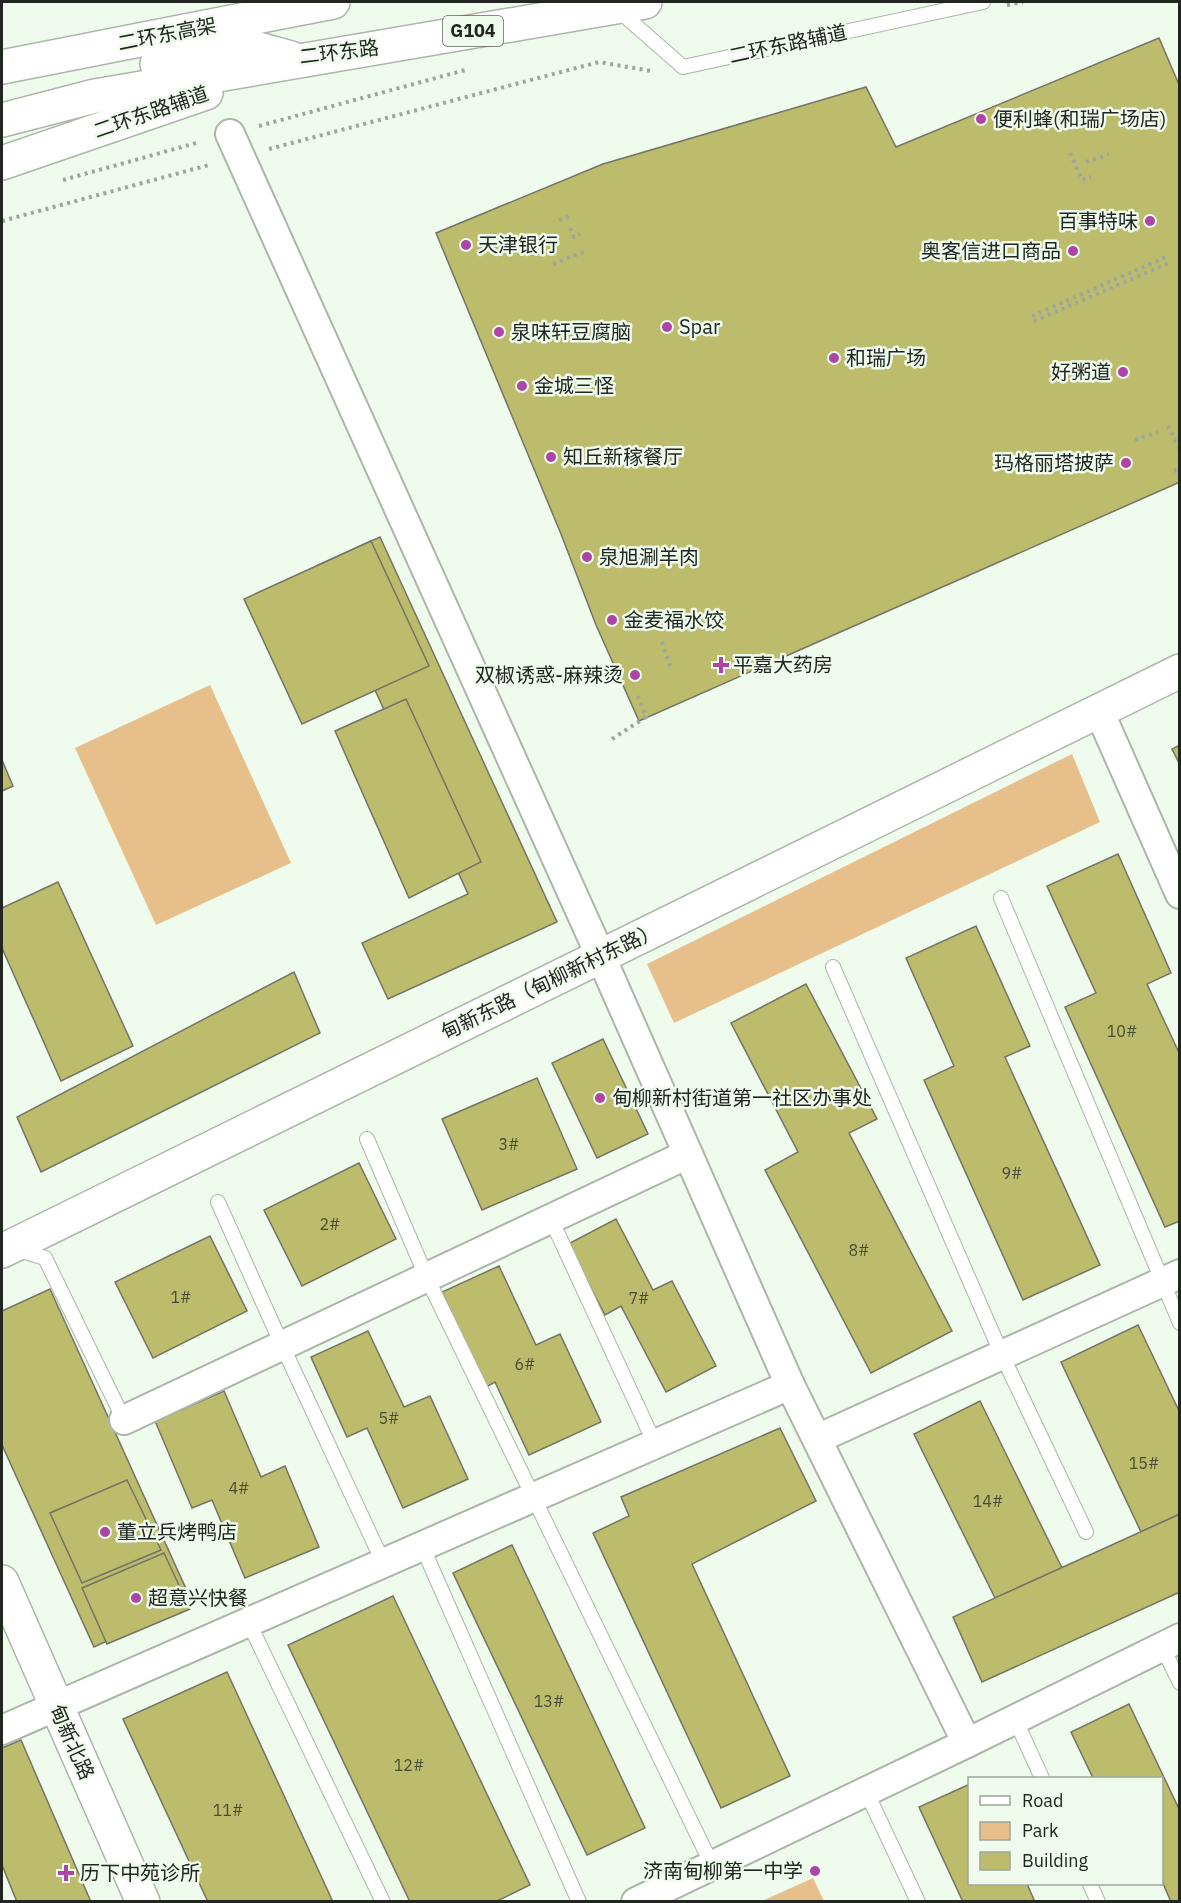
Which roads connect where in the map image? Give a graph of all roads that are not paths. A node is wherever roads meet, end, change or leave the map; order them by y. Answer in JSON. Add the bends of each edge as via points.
{"nodes":[{"id":1,"x":333,"y":2,"type":"edge"},
{"id":2,"x":983,"y":2,"type":"edge"},
{"id":3,"x":630,"y":4,"type":"edge"},
{"id":4,"x":301,"y":61,"type":"junction"},
{"id":5,"x":2,"y":67,"type":"edge"},
{"id":6,"x":2,"y":99,"type":"edge"},
{"id":7,"x":2,"y":120,"type":"edge"},
{"id":8,"x":235,"y":145,"type":"road end"},
{"id":9,"x":2,"y":163,"type":"edge"},
{"id":10,"x":1179,"y":652,"type":"edge"},
{"id":11,"x":1179,"y":671,"type":"edge"},
{"id":12,"x":1099,"y":711,"type":"junction"},
{"id":13,"x":1179,"y":894,"type":"edge"},
{"id":14,"x":1001,"y":898,"type":"dead end"},
{"id":15,"x":601,"y":957,"type":"junction"},
{"id":16,"x":833,"y":967,"type":"dead end"},
{"id":17,"x":367,"y":1139,"type":"dead end"},
{"id":18,"x":688,"y":1154,"type":"junction"},
{"id":19,"x":218,"y":1202,"type":"dead end"},
{"id":20,"x":551,"y":1218,"type":"junction"},
{"id":21,"x":5,"y":1249,"type":"edge"},
{"id":22,"x":427,"y":1278,"type":"junction"},
{"id":23,"x":1171,"y":1278,"type":"edge"},
{"id":24,"x":1179,"y":1323,"type":"edge"},
{"id":25,"x":282,"y":1345,"type":"junction"},
{"id":26,"x":1002,"y":1355,"type":"junction"},
{"id":27,"x":790,"y":1384,"type":"junction"},
{"id":28,"x":124,"y":1420,"type":"joint"},
{"id":29,"x":817,"y":1439,"type":"junction"},
{"id":30,"x":656,"y":1444,"type":"junction"},
{"id":31,"x":533,"y":1497,"type":"junction"},
{"id":32,"x":1086,"y":1532,"type":"dead end"},
{"id":33,"x":422,"y":1546,"type":"junction"},
{"id":34,"x":383,"y":1562,"type":"junction"},
{"id":35,"x":2,"y":1582,"type":"edge"},
{"id":36,"x":248,"y":1621,"type":"junction"},
{"id":37,"x":1171,"y":1642,"type":"edge"},
{"id":38,"x":1179,"y":1683,"type":"edge"},
{"id":39,"x":56,"y":1705,"type":"junction"},
{"id":40,"x":1015,"y":1719,"type":"junction"},
{"id":41,"x":2,"y":1730,"type":"edge"},
{"id":42,"x":967,"y":1743,"type":"junction"},
{"id":43,"x":1041,"y":1777,"type":"edge"},
{"id":44,"x":866,"y":1791,"type":"junction"},
{"id":45,"x":712,"y":1865,"type":"junction"},
{"id":46,"x":1090,"y":1885,"type":"edge"},
{"id":47,"x":142,"y":1902,"type":"edge"},
{"id":48,"x":383,"y":1902,"type":"edge"},
{"id":49,"x":579,"y":1902,"type":"edge"},
{"id":50,"x":636,"y":1902,"type":"edge"},
{"id":51,"x":918,"y":1902,"type":"edge"},
{"id":52,"x":1098,"y":1902,"type":"edge"}],
"edges":[{"from":1,"to":5,"type":"main road","name":"二环东高架"},
{"from":2,"to":3,"type":"lane","name":"二环东路辅道","via":[[683,67]]},
{"from":3,"to":4,"type":"main road","name":"二环东路","number":"G104"},
{"from":4,"to":6,"type":"main road","name":"二环东路","number":"G104","via":[[244,45]]},
{"from":4,"to":7,"type":"main road","via":[[95,96]]},
{"from":4,"to":9,"type":"main road","name":"二环东路辅道"},
{"from":8,"to":15,"type":"street"},
{"from":10,"to":12,"type":"main road","name":"甸新东路（甸柳新村东路）","via":[[1126,679]]},
{"from":11,"to":12,"type":"main road","name":"甸新东路（甸柳新村东路）"},
{"from":12,"to":13,"type":"street"},
{"from":12,"to":15,"type":"main road","name":"甸新东路（甸柳新村东路）"},
{"from":14,"to":23,"type":"lane"},
{"from":15,"to":18,"type":"street"},
{"from":15,"to":21,"type":"main road","name":"甸新东路（甸柳新村东路）"},
{"from":16,"to":26,"type":"lane"},
{"from":17,"to":22,"type":"lane"},
{"from":18,"to":20,"type":"street"},
{"from":18,"to":27,"type":"street"},
{"from":19,"to":25,"type":"lane"},
{"from":20,"to":22,"type":"street"},
{"from":20,"to":30,"type":"lane"},
{"from":21,"to":28,"type":"lane","via":[[45,1258]]},
{"from":22,"to":25,"type":"street"},
{"from":22,"to":31,"type":"lane"},
{"from":23,"to":24,"type":"lane"},
{"from":23,"to":26,"type":"street"},
{"from":25,"to":28,"type":"street"},
{"from":25,"to":34,"type":"lane"},
{"from":26,"to":29,"type":"street"},
{"from":26,"to":32,"type":"lane"},
{"from":27,"to":29,"type":"street"},
{"from":27,"to":30,"type":"street"},
{"from":29,"to":42,"type":"street"},
{"from":30,"to":31,"type":"street"},
{"from":31,"to":33,"type":"street"},
{"from":31,"to":45,"type":"lane"},
{"from":33,"to":34,"type":"street"},
{"from":33,"to":49,"type":"lane"},
{"from":34,"to":36,"type":"street"},
{"from":35,"to":39,"type":"main road","name":"甸新北路"},
{"from":36,"to":39,"type":"street"},
{"from":36,"to":48,"type":"lane"},
{"from":37,"to":38,"type":"lane"},
{"from":37,"to":40,"type":"street"},
{"from":39,"to":41,"type":"street"},
{"from":39,"to":47,"type":"main road","name":"甸新北路"},
{"from":40,"to":42,"type":"street"},
{"from":40,"to":43,"type":"lane"},
{"from":42,"to":44,"type":"street"},
{"from":44,"to":45,"type":"street"},
{"from":44,"to":51,"type":"lane"},
{"from":45,"to":50,"type":"street"},
{"from":46,"to":52,"type":"lane"}]}
